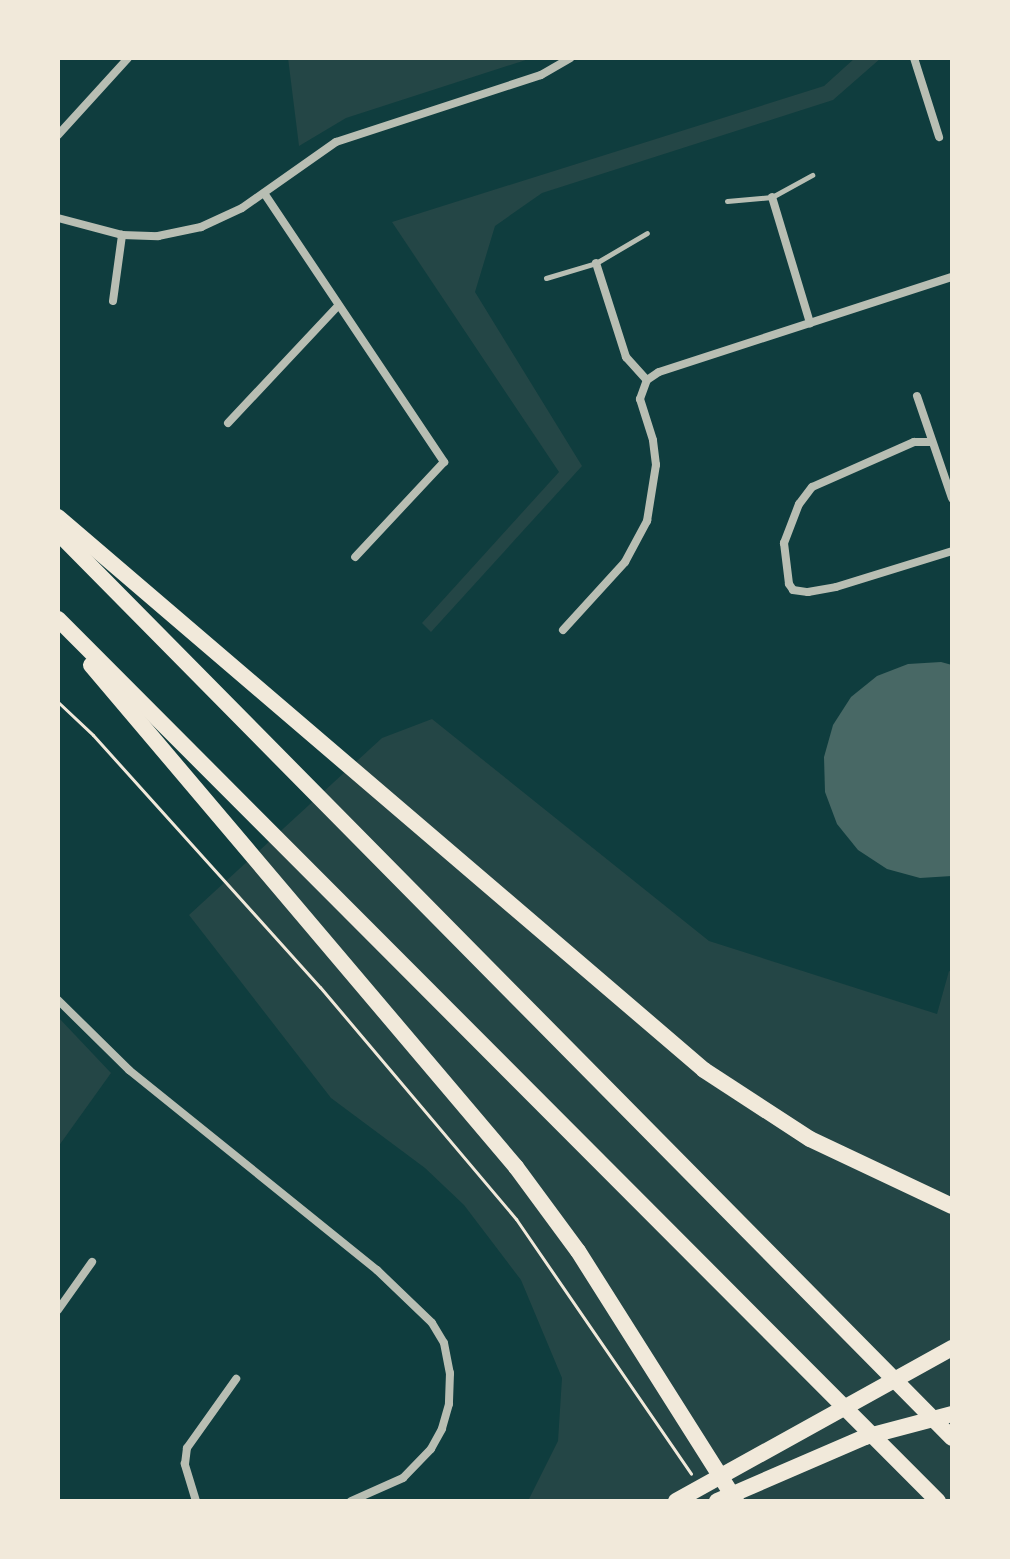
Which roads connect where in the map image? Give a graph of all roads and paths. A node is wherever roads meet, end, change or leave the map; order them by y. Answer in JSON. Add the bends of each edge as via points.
{"nodes":[{"id":1,"x":128,"y":58,"type":"edge"},
{"id":2,"x":570,"y":58,"type":"edge"},
{"id":3,"x":914,"y":58,"type":"edge"},
{"id":4,"x":58,"y":135,"type":"edge"},
{"id":5,"x":939,"y":137,"type":"dead end"},
{"id":6,"x":812,"y":175,"type":"dead end"},
{"id":7,"x":264,"y":193,"type":"junction"},
{"id":8,"x":772,"y":197,"type":"junction"},
{"id":9,"x":727,"y":201,"type":"dead end"},
{"id":10,"x":58,"y":218,"type":"edge"},
{"id":11,"x":647,"y":233,"type":"dead end"},
{"id":12,"x":122,"y":235,"type":"junction"},
{"id":13,"x":596,"y":263,"type":"junction"},
{"id":14,"x":952,"y":277,"type":"edge"},
{"id":15,"x":546,"y":278,"type":"dead end"},
{"id":16,"x":113,"y":301,"type":"dead end"},
{"id":17,"x":338,"y":306,"type":"junction"},
{"id":18,"x":810,"y":323,"type":"junction"},
{"id":19,"x":647,"y":380,"type":"junction"},
{"id":20,"x":917,"y":396,"type":"dead end"},
{"id":21,"x":228,"y":423,"type":"dead end"},
{"id":22,"x":932,"y":442,"type":"junction"},
{"id":23,"x":952,"y":498,"type":"edge"},
{"id":24,"x":58,"y":517,"type":"edge"},
{"id":25,"x":58,"y":533,"type":"edge"},
{"id":26,"x":952,"y":551,"type":"edge"},
{"id":27,"x":355,"y":557,"type":"dead end"},
{"id":28,"x":58,"y":619,"type":"edge"},
{"id":29,"x":58,"y":626,"type":"edge"},
{"id":30,"x":563,"y":630,"type":"dead end"},
{"id":31,"x":58,"y":702,"type":"edge"},
{"id":32,"x":58,"y":1000,"type":"edge"},
{"id":33,"x":952,"y":1206,"type":"edge"},
{"id":34,"x":92,"y":1262,"type":"dead end"},
{"id":35,"x":58,"y":1310,"type":"edge"},
{"id":36,"x":952,"y":1348,"type":"edge"},
{"id":37,"x":236,"y":1379,"type":"dead end"},
{"id":38,"x":952,"y":1414,"type":"edge"},
{"id":39,"x":952,"y":1438,"type":"edge"},
{"id":40,"x":693,"y":1484,"type":"junction"},
{"id":41,"x":196,"y":1501,"type":"edge"},
{"id":42,"x":351,"y":1501,"type":"edge"},
{"id":43,"x":676,"y":1501,"type":"edge"},
{"id":44,"x":717,"y":1501,"type":"edge"},
{"id":45,"x":736,"y":1501,"type":"edge"},
{"id":46,"x":938,"y":1501,"type":"edge"}],
"edges":[{"from":1,"to":4,"type":"street"},
{"from":2,"to":7,"type":"street","via":[[541,75],[349,136]]},
{"from":3,"to":5,"type":"street"},
{"from":6,"to":8,"type":"lane"},
{"from":7,"to":12,"type":"street","via":[[201,227],[158,236]]},
{"from":7,"to":17,"type":"street"},
{"from":8,"to":9,"type":"lane"},
{"from":8,"to":18,"type":"street"},
{"from":10,"to":12,"type":"street"},
{"from":11,"to":13,"type":"lane"},
{"from":12,"to":16,"type":"street"},
{"from":13,"to":15,"type":"lane"},
{"from":13,"to":19,"type":"street","via":[[626,357]]},
{"from":14,"to":18,"type":"street"},
{"from":17,"to":21,"type":"street"},
{"from":17,"to":27,"type":"street","via":[[444,462]]},
{"from":18,"to":19,"type":"street"},
{"from":19,"to":30,"type":"street","via":[[640,399],[656,465],[647,521],[625,562]]},
{"from":20,"to":22,"type":"street"},
{"from":22,"to":23,"type":"street"},
{"from":22,"to":26,"type":"street","via":[[914,442],[812,487],[799,504],[784,543],[789,584],[808,592],[836,587]]},
{"from":24,"to":33,"type":"highway","via":[[704,1070],[810,1139]]},
{"from":25,"to":39,"type":"highway"},
{"from":28,"to":46,"type":"highway"},
{"from":29,"to":45,"type":"highway","via":[[524,1177],[578,1251]]},
{"from":31,"to":40,"type":"path","via":[[320,987],[516,1219]]},
{"from":32,"to":42,"type":"street","via":[[129,1070],[377,1270],[432,1323],[444,1343],[449,1404],[431,1449],[403,1478]]},
{"from":34,"to":35,"type":"street"},
{"from":36,"to":40,"type":"highway"},
{"from":37,"to":41,"type":"street","via":[[187,1448],[185,1464]]},
{"from":38,"to":44,"type":"highway","via":[[865,1437]]},
{"from":40,"to":43,"type":"highway"}]}
